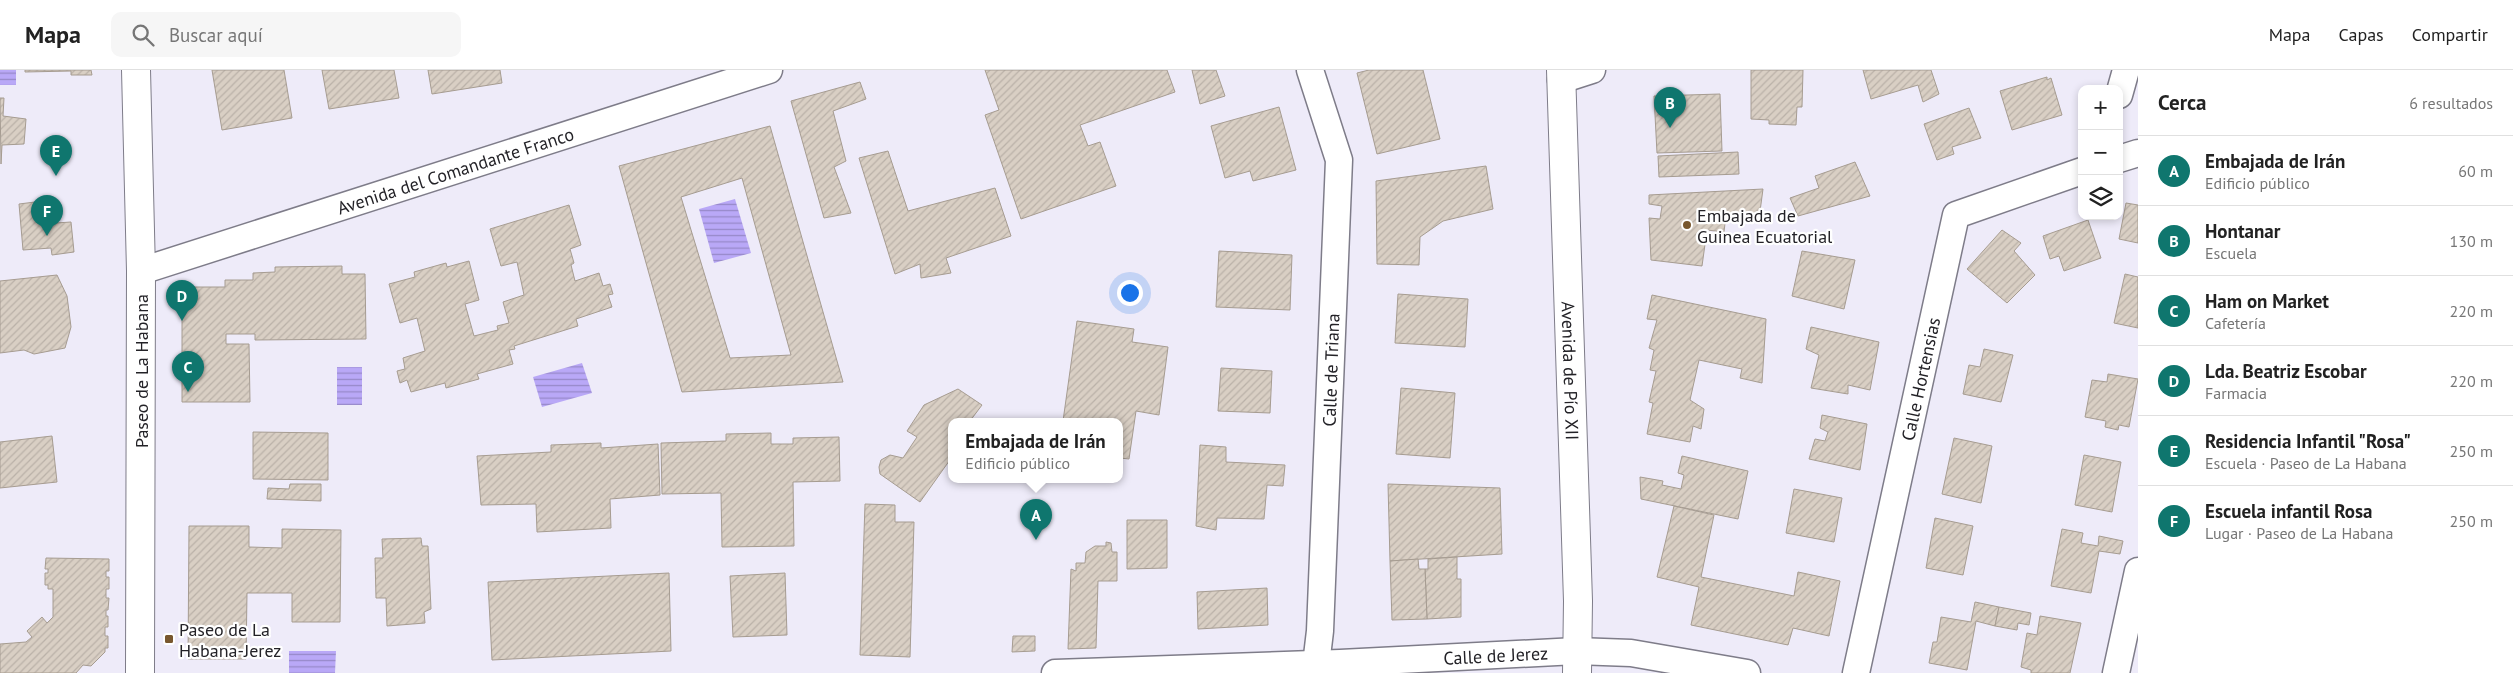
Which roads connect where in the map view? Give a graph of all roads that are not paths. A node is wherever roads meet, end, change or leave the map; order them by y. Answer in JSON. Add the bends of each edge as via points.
{"nodes":[{"id":1,"x":136,"y":70,"type":"edge"},
{"id":2,"x":769,"y":70,"type":"edge"},
{"id":3,"x":1310,"y":70,"type":"edge"},
{"id":4,"x":1592,"y":70,"type":"edge"},
{"id":5,"x":2126,"y":70,"type":"edge"},
{"id":6,"x":1561,"y":75,"type":"edge"},
{"id":7,"x":2122,"y":85,"type":"edge"},
{"id":8,"x":2138,"y":153,"type":"edge"},
{"id":9,"x":2123,"y":158,"type":"edge"},
{"id":10,"x":2078,"y":172,"type":"edge"},
{"id":11,"x":141,"y":271,"type":"junction"},
{"id":12,"x":2138,"y":571,"type":"edge"},
{"id":13,"x":1576,"y":662,"type":"edge"},
{"id":14,"x":1315,"y":668,"type":"edge"},
{"id":15,"x":1071,"y":672,"type":"edge"},
{"id":16,"x":140,"y":673,"type":"edge"},
{"id":17,"x":1747,"y":673,"type":"edge"},
{"id":18,"x":1856,"y":673,"type":"edge"},
{"id":19,"x":2116,"y":673,"type":"edge"}],
"edges":[{"from":1,"to":11,"type":"street","name":"Paseo de La Habana"},
{"from":2,"to":11,"type":"street","name":"Avenida del Comandante Franco"},
{"from":3,"to":14,"type":"street","name":"Calle de Triana","via":[[1339,160],[1320,631]]},
{"from":4,"to":6,"type":"street"},
{"from":5,"to":7,"type":"street"},
{"from":6,"to":13,"type":"street","name":"Avenida de Pío XII","via":[[1578,592]]},
{"from":8,"to":9,"type":"street"},
{"from":10,"to":18,"type":"street","name":"Calle Hortensias","via":[[1956,215]]},
{"from":11,"to":16,"type":"street","name":"Paseo de La Habana"},
{"from":12,"to":19,"type":"street"},
{"from":13,"to":14,"type":"street","name":"Calle de Jerez"},
{"from":13,"to":17,"type":"street","name":"Calle de Jerez","via":[[1631,653]]},
{"from":14,"to":15,"type":"street","name":"Calle de Jerez"}]}
